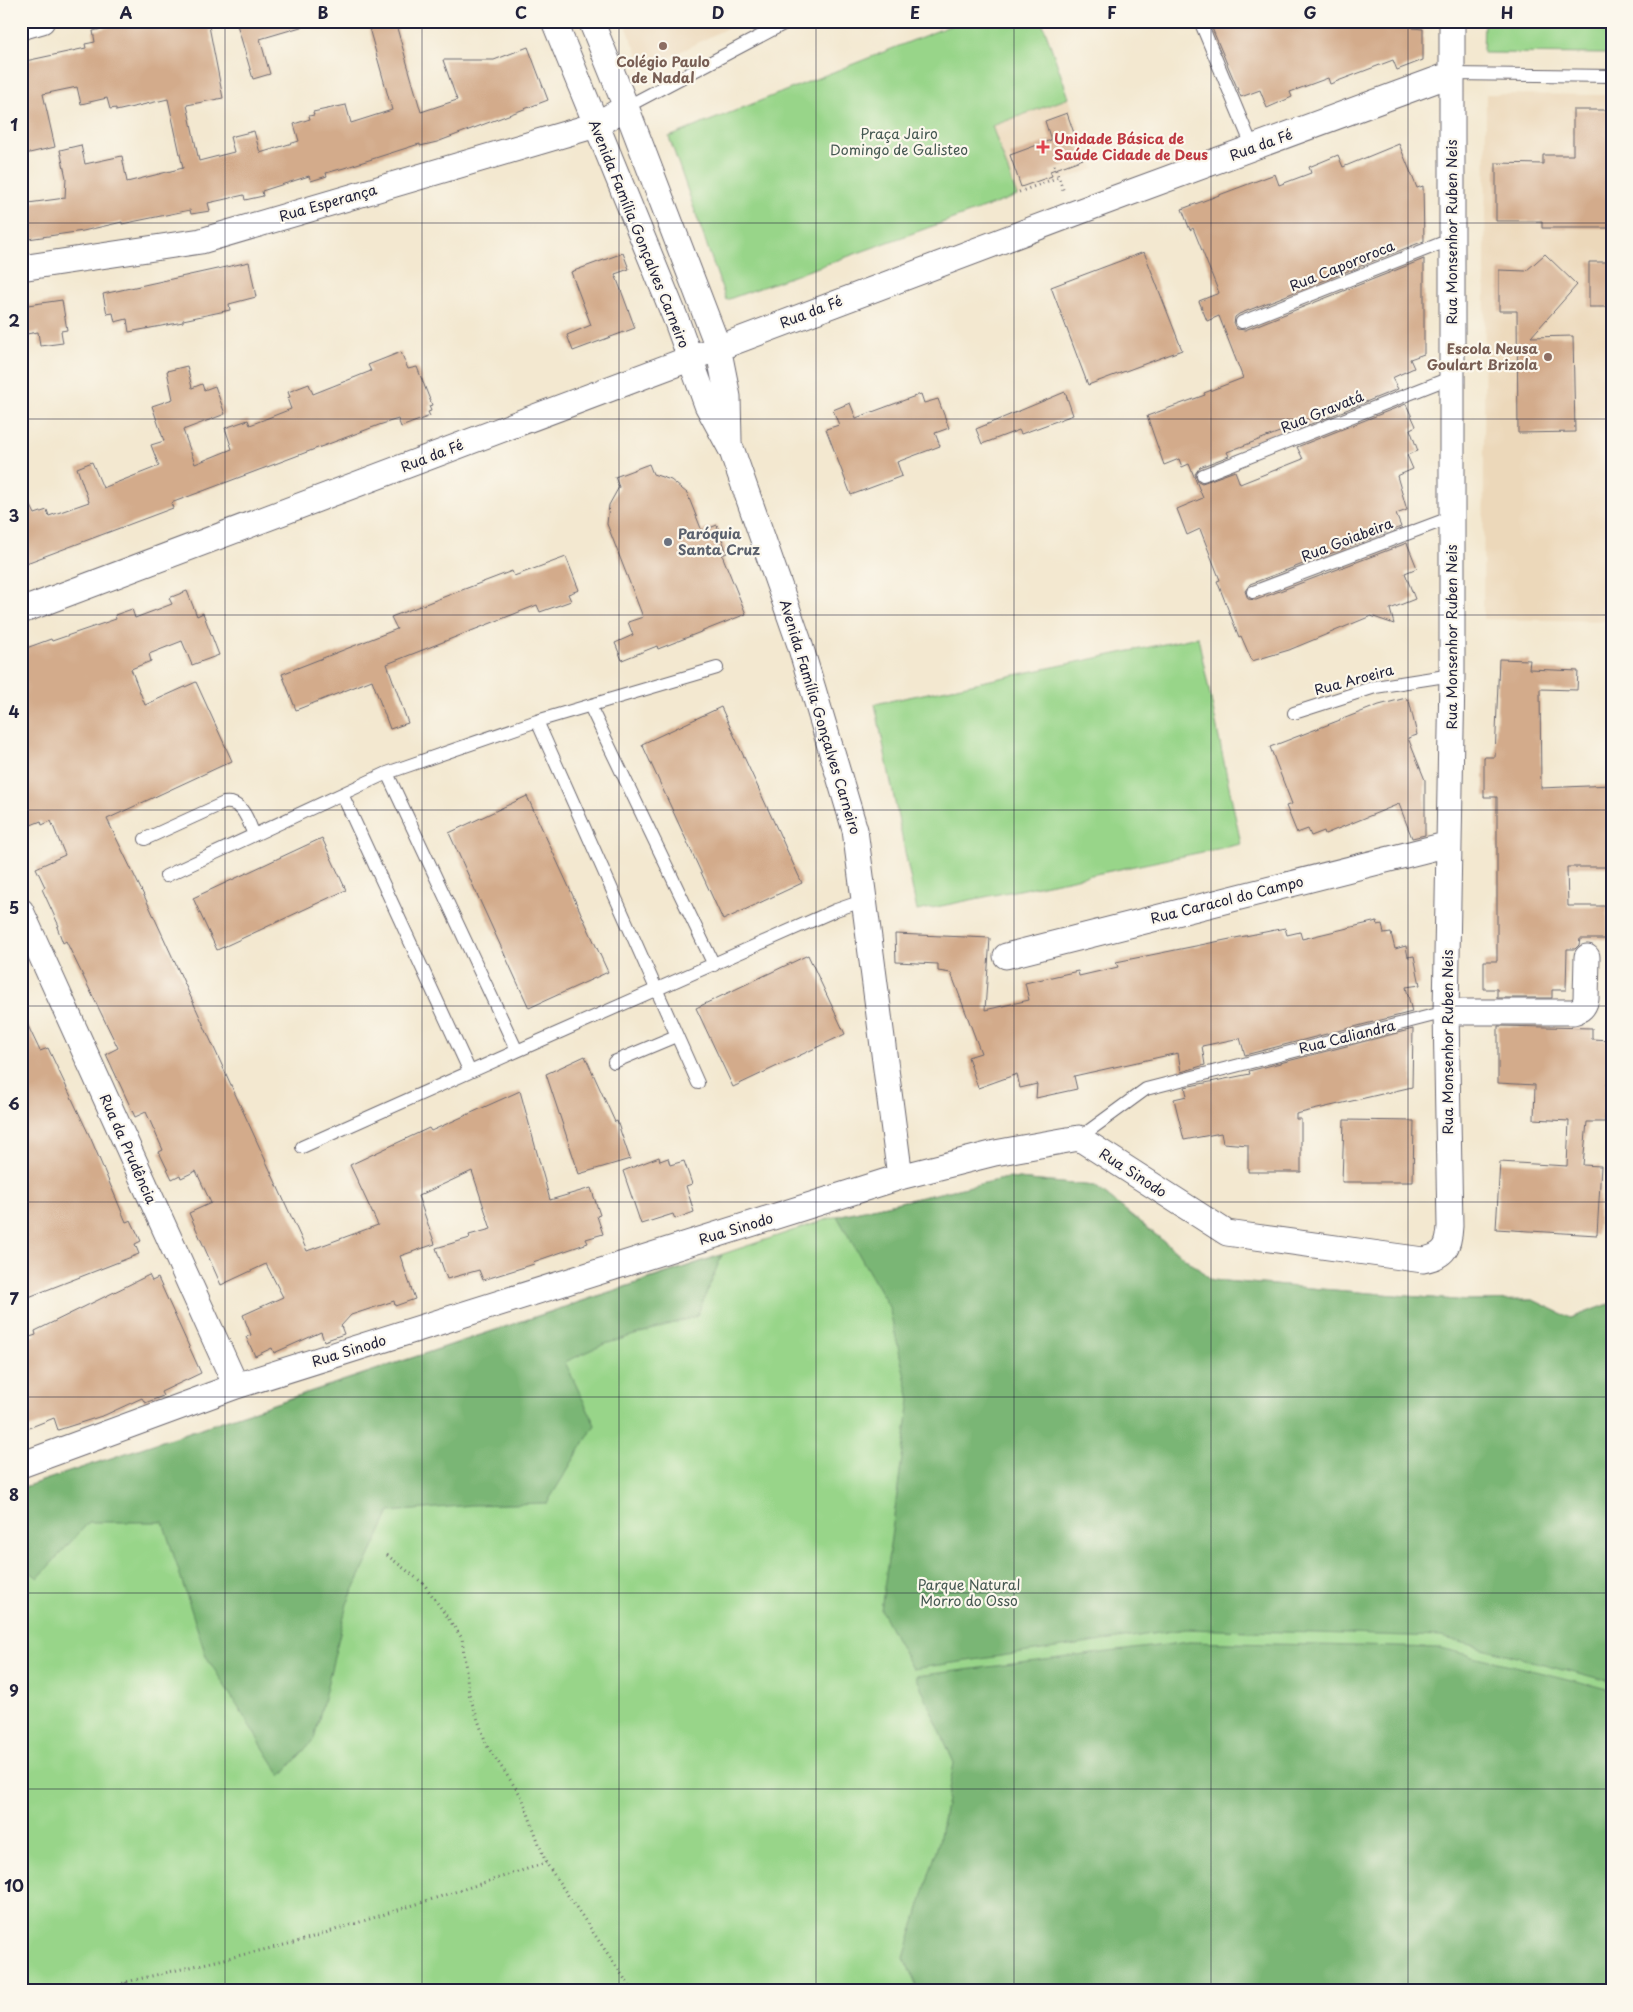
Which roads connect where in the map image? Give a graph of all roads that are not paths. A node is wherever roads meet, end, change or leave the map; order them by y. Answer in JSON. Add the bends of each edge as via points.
{"nodes":[{"id":1,"x":42,"y":21,"type":"edge"},
{"id":2,"x":554,"y":21,"type":"edge"},
{"id":3,"x":591,"y":21,"type":"edge"},
{"id":4,"x":789,"y":21,"type":"edge"},
{"id":5,"x":1200,"y":21,"type":"edge"},
{"id":6,"x":1452,"y":21,"type":"edge"},
{"id":7,"x":21,"y":27,"type":"edge"},
{"id":8,"x":1452,"y":74,"type":"junction"},
{"id":9,"x":1612,"y":76,"type":"edge"},
{"id":10,"x":626,"y":107,"type":"junction"},
{"id":11,"x":596,"y":125,"type":"junction"},
{"id":12,"x":1253,"y":148,"type":"junction"},
{"id":13,"x":1452,"y":239,"type":"junction"},
{"id":14,"x":21,"y":268,"type":"edge"},
{"id":15,"x":1242,"y":322,"type":"dead end"},
{"id":16,"x":718,"y":347,"type":"junction"},
{"id":17,"x":689,"y":358,"type":"junction"},
{"id":18,"x":1452,"y":377,"type":"junction"},
{"id":19,"x":729,"y":444,"type":"junction"},
{"id":20,"x":1203,"y":476,"type":"dead end"},
{"id":21,"x":1452,"y":517,"type":"junction"},
{"id":22,"x":1253,"y":592,"type":"dead end"},
{"id":23,"x":21,"y":611,"type":"edge"},
{"id":24,"x":717,"y":668,"type":"dead end"},
{"id":25,"x":1452,"y":675,"type":"junction"},
{"id":26,"x":590,"y":706,"type":"junction"},
{"id":27,"x":1294,"y":713,"type":"dead end"},
{"id":28,"x":537,"y":722,"type":"junction"},
{"id":29,"x":387,"y":773,"type":"junction"},
{"id":30,"x":342,"y":794,"type":"junction"},
{"id":31,"x":254,"y":835,"type":"junction"},
{"id":32,"x":145,"y":839,"type":"dead end"},
{"id":33,"x":1449,"y":844,"type":"junction"},
{"id":34,"x":166,"y":876,"type":"dead end"},
{"id":35,"x":865,"y":900,"type":"junction"},
{"id":36,"x":21,"y":911,"type":"edge"},
{"id":37,"x":1006,"y":956,"type":"dead end"},
{"id":38,"x":1587,"y":958,"type":"dead end"},
{"id":39,"x":714,"y":965,"type":"junction"},
{"id":40,"x":656,"y":990,"type":"junction"},
{"id":41,"x":1446,"y":1012,"type":"junction"},
{"id":42,"x":676,"y":1036,"type":"junction"},
{"id":43,"x":517,"y":1051,"type":"junction"},
{"id":44,"x":614,"y":1062,"type":"dead end"},
{"id":45,"x":470,"y":1072,"type":"junction"},
{"id":46,"x":698,"y":1083,"type":"dead end"},
{"id":47,"x":1079,"y":1138,"type":"junction"},
{"id":48,"x":302,"y":1147,"type":"dead end"},
{"id":49,"x":900,"y":1177,"type":"junction"},
{"id":50,"x":1444,"y":1252,"type":"joint"},
{"id":51,"x":236,"y":1386,"type":"junction"},
{"id":52,"x":21,"y":1465,"type":"edge"}],
"edges":[{"from":1,"to":7,"type":"street"},
{"from":2,"to":11,"type":"street","name":"Avenida Família Gonçalves Carneiro"},
{"from":3,"to":10,"type":"street","name":"Avenida Família Gonçalves Carneiro"},
{"from":4,"to":10,"type":"lane"},
{"from":5,"to":12,"type":"lane"},
{"from":6,"to":8,"type":"street","name":"Rua Monsenhor Ruben Neis"},
{"from":8,"to":9,"type":"lane","name":"Rua da Fé"},
{"from":8,"to":12,"type":"street","name":"Rua da Fé"},
{"from":8,"to":13,"type":"street","name":"Rua Monsenhor Ruben Neis"},
{"from":10,"to":11,"type":"street","name":"Rua Esperança"},
{"from":10,"to":16,"type":"street","name":"Avenida Família Gonçalves Carneiro"},
{"from":11,"to":14,"type":"street","name":"Rua Esperança","via":[[201,241]]},
{"from":11,"to":17,"type":"street","name":"Avenida Família Gonçalves Carneiro"},
{"from":12,"to":16,"type":"street","name":"Rua da Fé"},
{"from":13,"to":15,"type":"lane","name":"Rua Capororoca"},
{"from":13,"to":18,"type":"street","name":"Rua Monsenhor Ruben Neis"},
{"from":16,"to":17,"type":"street","name":"Rua da Fé"},
{"from":16,"to":19,"type":"street","name":"Avenida Família Gonçalves Carneiro","via":[[728,397]]},
{"from":17,"to":19,"type":"street","name":"Avenida Família Gonçalves Carneiro","via":[[707,405]]},
{"from":17,"to":23,"type":"street","name":"Rua da Fé"},
{"from":18,"to":20,"type":"lane","name":"Rua Gravatá"},
{"from":18,"to":21,"type":"street","name":"Rua Monsenhor Ruben Neis"},
{"from":19,"to":35,"type":"street","name":"Avenida Família Gonçalves Carneiro","via":[[799,642],[855,830]]},
{"from":21,"to":22,"type":"lane","name":"Rua Goiabeira"},
{"from":21,"to":25,"type":"street","name":"Rua Monsenhor Ruben Neis"},
{"from":24,"to":26,"type":"lane"},
{"from":25,"to":27,"type":"lane","name":"Rua Aroeira","via":[[1375,687]]},
{"from":25,"to":33,"type":"street","name":"Rua Monsenhor Ruben Neis"},
{"from":26,"to":28,"type":"lane"},
{"from":26,"to":39,"type":"lane"},
{"from":28,"to":29,"type":"lane"},
{"from":28,"to":40,"type":"lane"},
{"from":29,"to":30,"type":"lane"},
{"from":29,"to":43,"type":"lane"},
{"from":30,"to":31,"type":"lane"},
{"from":30,"to":45,"type":"lane"},
{"from":31,"to":32,"type":"lane","via":[[242,809],[231,802]]},
{"from":31,"to":34,"type":"lane"},
{"from":33,"to":37,"type":"street","name":"Rua Caracol do Campo"},
{"from":33,"to":41,"type":"street","name":"Rua Monsenhor Ruben Neis"},
{"from":35,"to":39,"type":"lane"},
{"from":35,"to":49,"type":"street","name":"Avenida Família Gonçalves Carneiro"},
{"from":36,"to":51,"type":"street","name":"Rua da Prudência"},
{"from":38,"to":41,"type":"street","name":"Rua Caliandra","via":[[1586,999],[1580,1010]]},
{"from":39,"to":40,"type":"lane"},
{"from":40,"to":42,"type":"lane"},
{"from":40,"to":43,"type":"lane"},
{"from":41,"to":47,"type":"lane","name":"Rua Caliandra","via":[[1146,1089]]},
{"from":41,"to":50,"type":"street","name":"Rua Monsenhor Ruben Neis","via":[[1450,1226]]},
{"from":42,"to":44,"type":"lane"},
{"from":42,"to":46,"type":"lane"},
{"from":43,"to":45,"type":"lane"},
{"from":45,"to":48,"type":"lane"},
{"from":47,"to":49,"type":"street","name":"Rua Sinodo","via":[[995,1153]]},
{"from":47,"to":50,"type":"street","name":"Rua Sinodo","via":[[1227,1233],[1423,1260]]},
{"from":49,"to":51,"type":"street","name":"Rua Sinodo"},
{"from":51,"to":52,"type":"street","name":"Rua Sinodo"}]}
